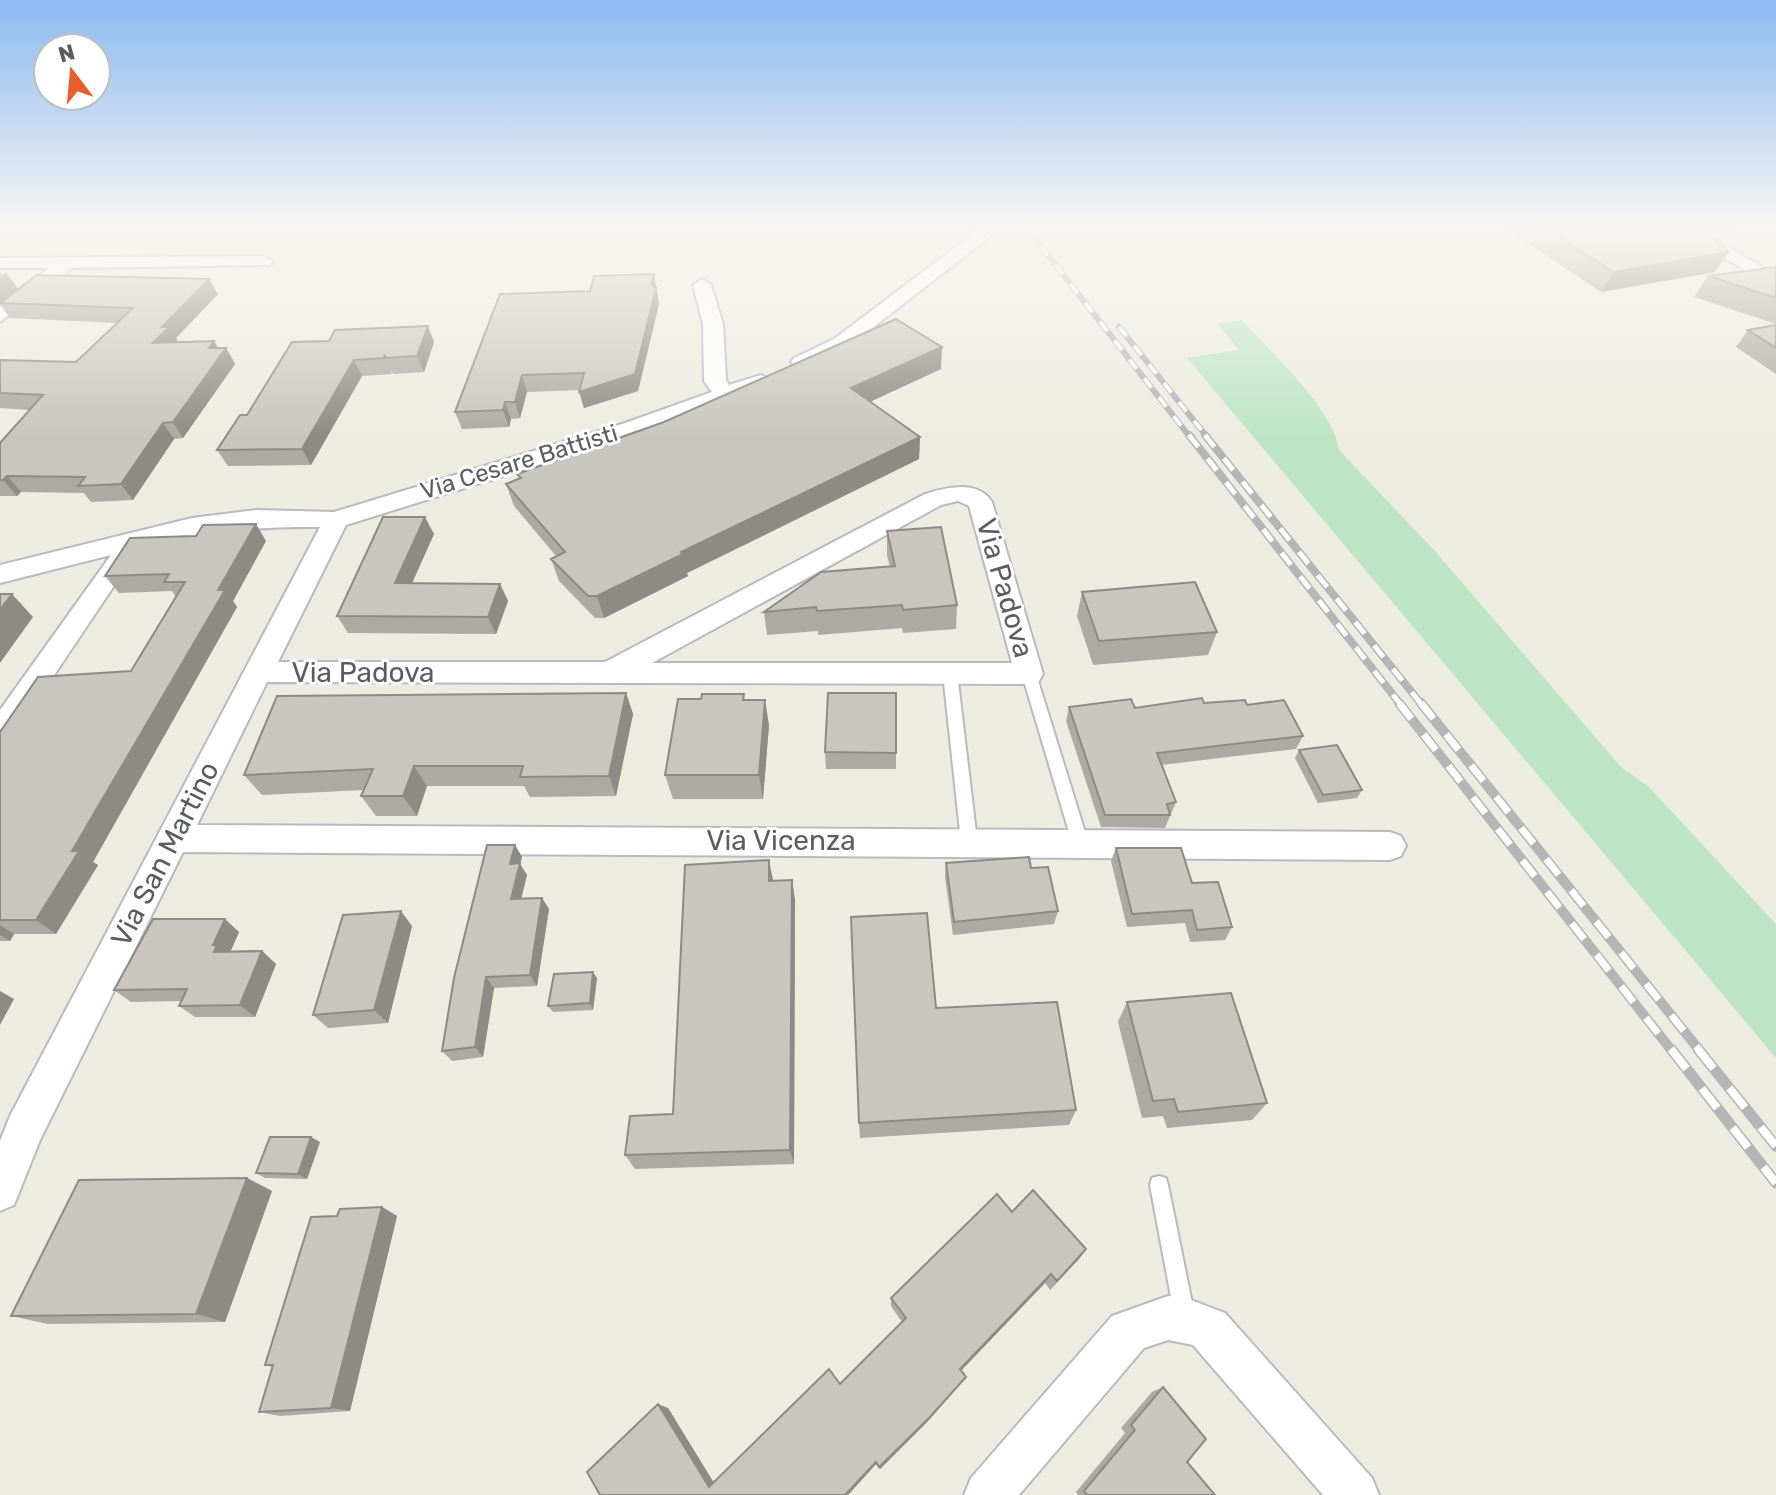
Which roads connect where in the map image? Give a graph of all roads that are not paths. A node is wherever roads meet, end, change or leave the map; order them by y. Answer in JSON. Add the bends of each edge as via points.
{"nodes":[{"id":1,"x":25,"y":297,"type":"edge"},
{"id":2,"x":705,"y":297,"type":"edge"},
{"id":3,"x":902,"y":297,"type":"edge"},
{"id":4,"x":0,"y":316,"type":"edge"},
{"id":5,"x":726,"y":395,"type":"junction"},
{"id":6,"x":336,"y":520,"type":"junction"},
{"id":7,"x":129,"y":539,"type":"junction"},
{"id":8,"x":0,"y":574,"type":"edge"},
{"id":9,"x":259,"y":672,"type":"junction"},
{"id":10,"x":611,"y":672,"type":"junction"},
{"id":11,"x":950,"y":673,"type":"junction"},
{"id":12,"x":1029,"y":674,"type":"junction"},
{"id":13,"x":0,"y":733,"type":"edge"},
{"id":14,"x":172,"y":838,"type":"junction"},
{"id":15,"x":969,"y":841,"type":"junction"},
{"id":16,"x":1080,"y":842,"type":"junction"},
{"id":17,"x":1390,"y":846,"type":"dead end"},
{"id":18,"x":1159,"y":1185,"type":"dead end"},
{"id":19,"x":0,"y":1191,"type":"edge"},
{"id":20,"x":1185,"y":1317,"type":"junction"},
{"id":21,"x":988,"y":1495,"type":"edge"},
{"id":22,"x":1355,"y":1495,"type":"edge"}],
"edges":[{"from":1,"to":4,"type":"street"},
{"from":2,"to":5,"type":"street","via":[[713,324],[715,381]]},
{"from":3,"to":5,"type":"street","name":"Via Cesare Battisti","via":[[841,343]]},
{"from":5,"to":6,"type":"street","name":"Via Cesare Battisti"},
{"from":6,"to":7,"type":"street","name":"Via Cesare Battisti","via":[[257,518]]},
{"from":6,"to":9,"type":"street","name":"Via San Martino"},
{"from":7,"to":8,"type":"street","name":"Via Cesare Battisti"},
{"from":7,"to":13,"type":"street","via":[[126,552]]},
{"from":9,"to":10,"type":"street","name":"Via Padova"},
{"from":9,"to":14,"type":"street","name":"Via San Martino"},
{"from":10,"to":11,"type":"street","name":"Via Padova"},
{"from":10,"to":12,"type":"street","name":"Via Padova","via":[[933,499],[960,493],[980,502]]},
{"from":11,"to":12,"type":"street","name":"Via Padova"},
{"from":11,"to":15,"type":"lane"},
{"from":12,"to":16,"type":"lane"},
{"from":14,"to":15,"type":"street","name":"Via Vicenza"},
{"from":14,"to":19,"type":"street","name":"Via San Martino","via":[[24,1130]]},
{"from":15,"to":16,"type":"street","name":"Via Vicenza"},
{"from":16,"to":17,"type":"street","name":"Via Vicenza"},
{"from":18,"to":20,"type":"lane"},
{"from":20,"to":21,"type":"street","via":[[1159,1317],[1128,1332]]},
{"from":20,"to":22,"type":"street","via":[[1209,1329]]}]}
